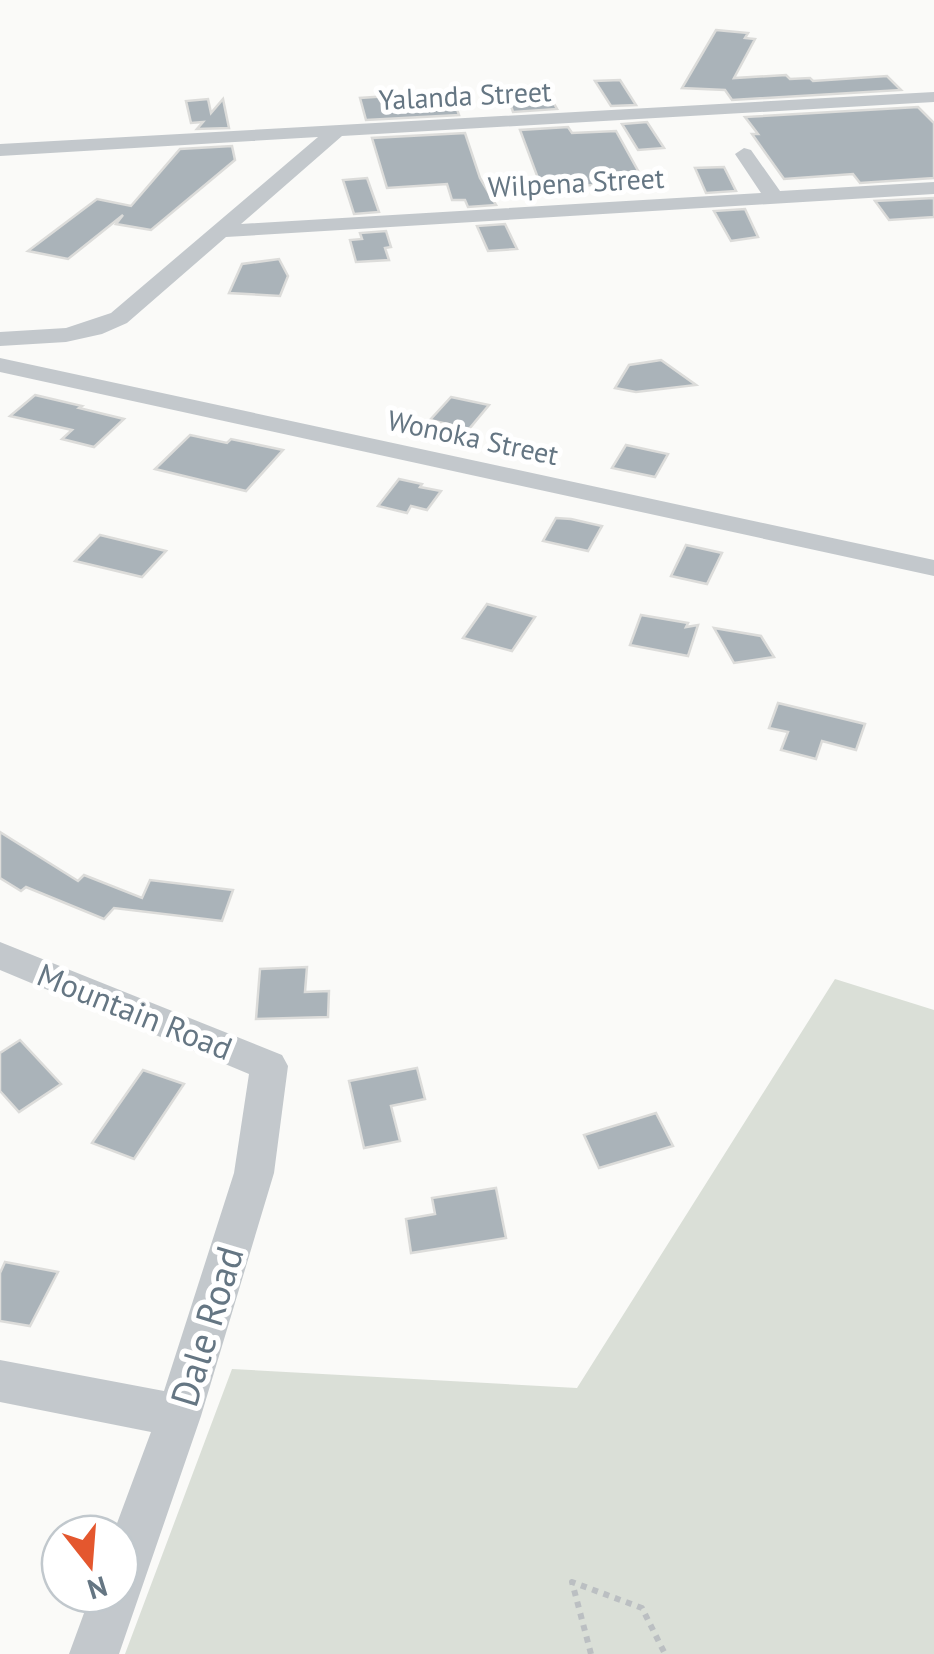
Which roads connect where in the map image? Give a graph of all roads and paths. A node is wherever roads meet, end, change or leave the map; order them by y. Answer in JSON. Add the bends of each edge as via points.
{"nodes":[{"id":1,"x":934,"y":97,"type":"edge"},
{"id":2,"x":714,"y":110,"type":"junction"},
{"id":3,"x":339,"y":130,"type":"junction"},
{"id":4,"x":0,"y":150,"type":"edge"},
{"id":5,"x":934,"y":188,"type":"edge"},
{"id":6,"x":775,"y":198,"type":"junction"},
{"id":7,"x":221,"y":231,"type":"junction"},
{"id":8,"x":0,"y":339,"type":"edge"},
{"id":9,"x":0,"y":365,"type":"edge"},
{"id":10,"x":934,"y":568,"type":"edge"},
{"id":11,"x":0,"y":955,"type":"edge"},
{"id":12,"x":269,"y":1066,"type":"joint"},
{"id":13,"x":0,"y":1381,"type":"edge"},
{"id":14,"x":179,"y":1416,"type":"junction"},
{"id":15,"x":140,"y":1525,"type":"edge"},
{"id":16,"x":108,"y":1614,"type":"edge"},
{"id":17,"x":94,"y":1654,"type":"edge"},
{"id":18,"x":591,"y":1654,"type":"edge"},
{"id":19,"x":664,"y":1654,"type":"edge"}],
"edges":[{"from":1,"to":2,"type":"street","name":"Yalanda Street"},
{"from":2,"to":3,"type":"street","name":"Yalanda Street"},
{"from":2,"to":6,"type":"street"},
{"from":3,"to":4,"type":"street","name":"Yalanda Street"},
{"from":3,"to":7,"type":"street"},
{"from":5,"to":6,"type":"street","name":"Wilpena Street"},
{"from":6,"to":7,"type":"street","name":"Wilpena Street"},
{"from":7,"to":8,"type":"street","via":[[118,318],[66,335]]},
{"from":9,"to":10,"type":"street","name":"Wonoka Street"},
{"from":11,"to":12,"type":"street","name":"Mountain Road"},
{"from":12,"to":14,"type":"street","name":"Dale Road","via":[[254,1173]]},
{"from":13,"to":14,"type":"street"},
{"from":14,"to":15,"type":"street","name":"Dale Road"},
{"from":16,"to":17,"type":"street"},
{"from":18,"to":19,"type":"path","via":[[572,1582],[642,1608]]}]}
